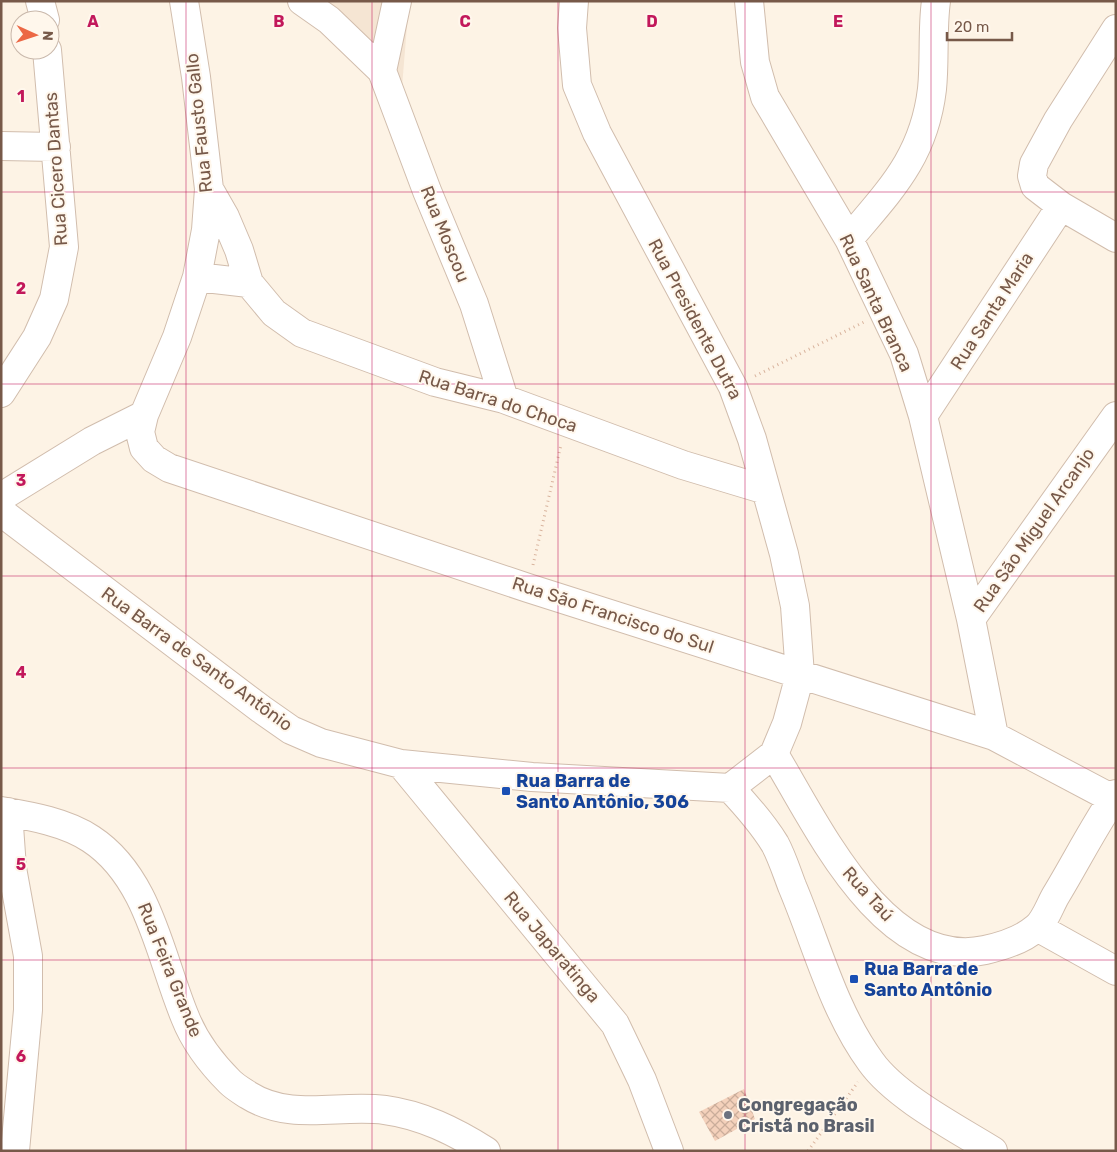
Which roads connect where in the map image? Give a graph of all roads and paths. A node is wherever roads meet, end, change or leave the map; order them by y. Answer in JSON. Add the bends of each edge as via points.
{"nodes":[{"id":1,"x":184,"y":1,"type":"edge"},
{"id":2,"x":302,"y":1,"type":"edge"},
{"id":3,"x":397,"y":1,"type":"edge"},
{"id":4,"x":574,"y":1,"type":"edge"},
{"id":5,"x":749,"y":1,"type":"edge"},
{"id":6,"x":936,"y":1,"type":"edge"},
{"id":7,"x":1116,"y":29,"type":"edge"},
{"id":8,"x":49,"y":60,"type":"edge"},
{"id":9,"x":382,"y":71,"type":"junction"},
{"id":10,"x":1,"y":146,"type":"edge"},
{"id":11,"x":56,"y":147,"type":"junction"},
{"id":12,"x":209,"y":189,"type":"junction"},
{"id":13,"x":1061,"y":206,"type":"junction"},
{"id":14,"x":1116,"y":238,"type":"edge"},
{"id":15,"x":849,"y":239,"type":"junction"},
{"id":16,"x":197,"y":276,"type":"junction"},
{"id":17,"x":249,"y":283,"type":"junction"},
{"id":18,"x":884,"y":312,"type":"junction"},
{"id":19,"x":733,"y":387,"type":"junction"},
{"id":20,"x":1,"y":393,"type":"edge"},
{"id":21,"x":504,"y":399,"type":"junction"},
{"id":22,"x":144,"y":416,"type":"junction"},
{"id":23,"x":923,"y":416,"type":"junction"},
{"id":24,"x":1116,"y":416,"type":"edge"},
{"id":25,"x":566,"y":422,"type":"junction"},
{"id":26,"x":766,"y":490,"type":"junction"},
{"id":27,"x":1,"y":497,"type":"edge"},
{"id":28,"x":1,"y":512,"type":"edge"},
{"id":29,"x":528,"y":588,"type":"junction"},
{"id":30,"x":971,"y":619,"type":"junction"},
{"id":31,"x":800,"y":675,"type":"junction"},
{"id":32,"x":994,"y":736,"type":"junction"},
{"id":33,"x":774,"y":754,"type":"junction"},
{"id":34,"x":401,"y":764,"type":"junction"},
{"id":35,"x":730,"y":788,"type":"junction"},
{"id":36,"x":1114,"y":796,"type":"edge"},
{"id":37,"x":5,"y":811,"type":"edge"},
{"id":38,"x":1037,"y":927,"type":"junction"},
{"id":39,"x":1116,"y":971,"type":"edge"},
{"id":40,"x":872,"y":1063,"type":"junction"},
{"id":41,"x":15,"y":1151,"type":"edge"},
{"id":42,"x":486,"y":1151,"type":"edge"},
{"id":43,"x":669,"y":1151,"type":"edge"},
{"id":44,"x":808,"y":1151,"type":"edge"},
{"id":45,"x":993,"y":1151,"type":"edge"}],
"edges":[{"from":1,"to":12,"type":"street","name":"Rua Fausto Gallo"},
{"from":2,"to":9,"type":"street","via":[[329,20]]},
{"from":3,"to":9,"type":"street"},
{"from":4,"to":19,"type":"street","name":"Rua Presidente Dutra","via":[[572,28],[577,85],[597,133]]},
{"from":5,"to":15,"type":"street","name":"Rua Santa Branca","via":[[755,62],[765,96]]},
{"from":6,"to":15,"type":"street","via":[[932,88],[923,130],[912,160]]},
{"from":7,"to":13,"type":"street","via":[[1034,164],[1032,176],[1035,186]]},
{"from":8,"to":11,"type":"street","name":"Rua Cicero Dantas"},
{"from":9,"to":21,"type":"street","name":"Rua Moscou","via":[[474,304]]},
{"from":10,"to":11,"type":"street"},
{"from":11,"to":20,"type":"street","name":"Rua Cicero Dantas","via":[[64,247],[54,299],[37,338]]},
{"from":12,"to":16,"type":"street","name":"Rua Fausto Gallo","via":[[206,230]]},
{"from":12,"to":17,"type":"street","name":"Rua Barra do Choca","via":[[225,217]]},
{"from":13,"to":14,"type":"street"},
{"from":13,"to":23,"type":"street","name":"Rua Santa Maria"},
{"from":15,"to":18,"type":"street","name":"Rua Santa Branca"},
{"from":16,"to":17,"type":"street"},
{"from":16,"to":22,"type":"street","name":"Rua Fausto Gallo","via":[[177,337]]},
{"from":17,"to":21,"type":"street","name":"Rua Barra do Choca","via":[[274,313],[302,333],[435,382]]},
{"from":18,"to":19,"type":"path"},
{"from":18,"to":23,"type":"street","name":"Rua Santa Branca","via":[[904,354]]},
{"from":19,"to":26,"type":"street","name":"Rua Presidente Dutra"},
{"from":21,"to":25,"type":"street","name":"Rua Barra do Choca"},
{"from":22,"to":27,"type":"street","via":[[92,441]]},
{"from":22,"to":29,"type":"street","name":"Rua São Francisco do Sul","via":[[140,432],[144,448],[169,468]]},
{"from":23,"to":30,"type":"street","name":"Rua Santa Branca"},
{"from":24,"to":30,"type":"street","name":"Rua São Miguel Arcanjo"},
{"from":25,"to":26,"type":"street","name":"Rua Barra do Choca","via":[[683,466]]},
{"from":25,"to":29,"type":"path"},
{"from":26,"to":31,"type":"street","name":"Rua Presidente Dutra","via":[[795,606]]},
{"from":28,"to":34,"type":"street","name":"Rua Barra de Santo Antônio","via":[[291,730],[321,743]]},
{"from":29,"to":31,"type":"street","name":"Rua São Francisco do Sul"},
{"from":30,"to":32,"type":"street","name":"Rua Santa Branca"},
{"from":31,"to":32,"type":"street","name":"Rua São Francisco do Sul"},
{"from":31,"to":33,"type":"street","name":"Rua Presidente Dutra","via":[[787,723]]},
{"from":32,"to":36,"type":"street","name":"Rua São Francisco do Sul"},
{"from":33,"to":35,"type":"street"},
{"from":33,"to":38,"type":"street","name":"Rua Taú","via":[[825,843],[882,915],[912,937],[944,949],[972,953],[1006,945]]},
{"from":34,"to":35,"type":"street","name":"Rua Barra de Santo Antônio","via":[[532,777]]},
{"from":34,"to":43,"type":"street","name":"Rua Japaratinga","via":[[615,1024],[642,1080]]},
{"from":35,"to":40,"type":"street","via":[[758,818],[776,846],[830,985],[852,1032]]},
{"from":36,"to":38,"type":"street","name":"Rua Taú"},
{"from":37,"to":41,"type":"street","via":[[28,956],[28,1010]]},
{"from":37,"to":42,"type":"street","name":"Rua Feira Grande","via":[[62,825],[91,838],[115,859],[133,884],[149,919],[185,1018],[203,1049],[231,1083],[263,1104],[301,1112],[384,1110],[408,1115],[458,1134]]},
{"from":38,"to":39,"type":"street"},
{"from":40,"to":44,"type":"path"},
{"from":40,"to":45,"type":"street","via":[[895,1087]]}]}
